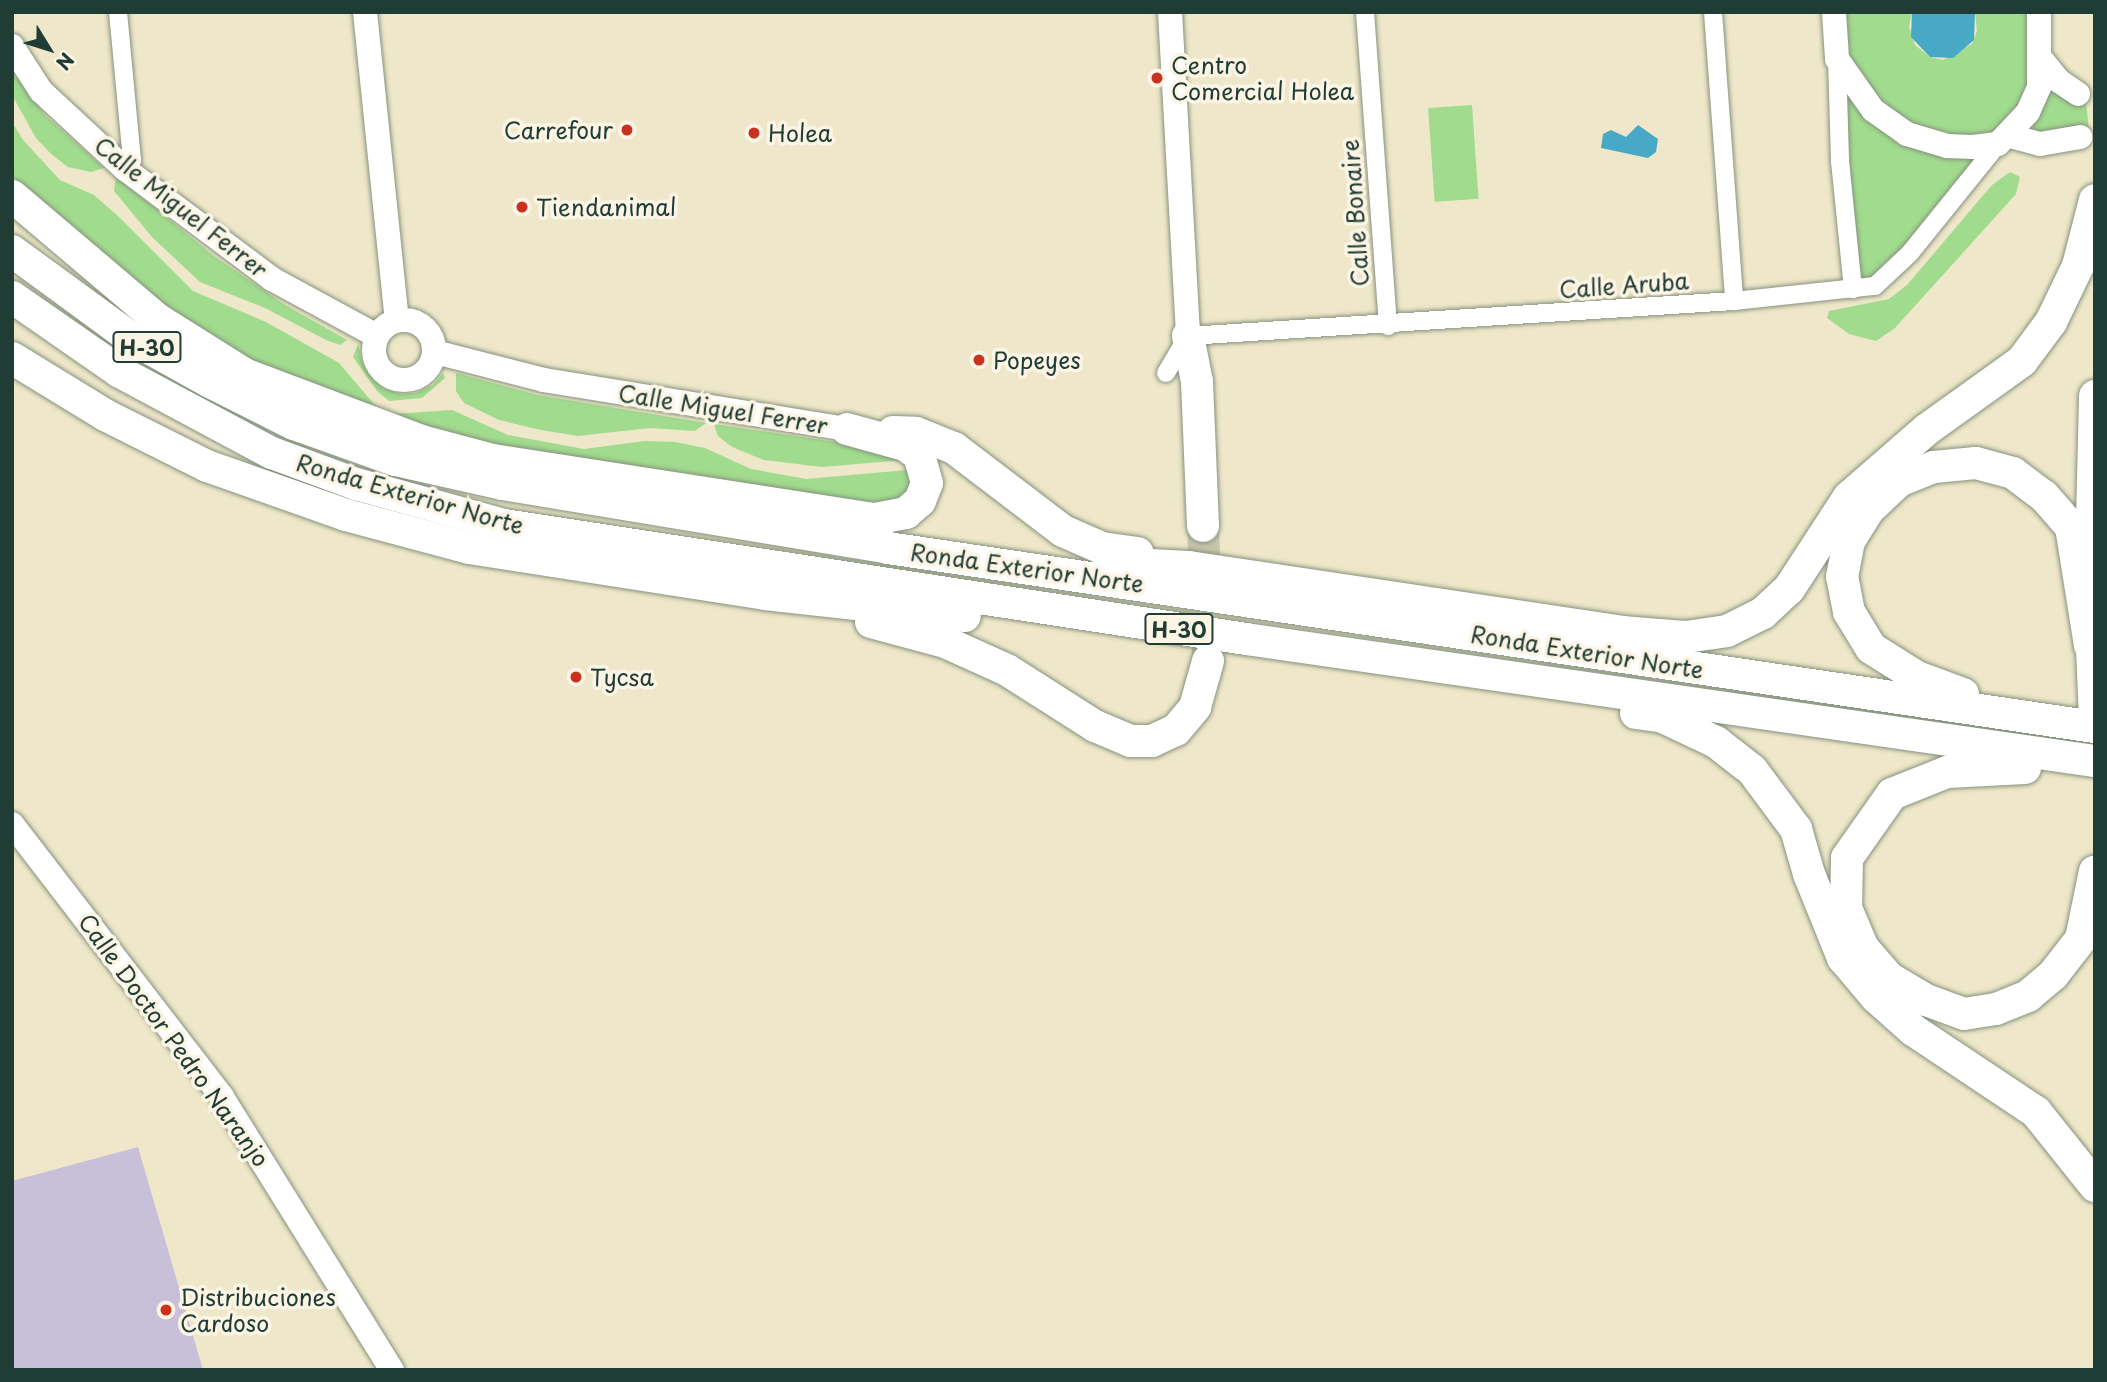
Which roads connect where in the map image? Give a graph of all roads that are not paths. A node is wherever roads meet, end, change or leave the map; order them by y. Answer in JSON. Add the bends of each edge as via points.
{"nodes":[{"id":1,"x":118,"y":12,"type":"edge"},
{"id":2,"x":365,"y":12,"type":"edge"},
{"id":3,"x":1172,"y":12,"type":"edge"},
{"id":4,"x":1365,"y":12,"type":"edge"},
{"id":5,"x":1713,"y":12,"type":"edge"},
{"id":6,"x":2039,"y":12,"type":"edge"},
{"id":7,"x":1834,"y":13,"type":"edge"},
{"id":8,"x":12,"y":46,"type":"edge"},
{"id":9,"x":1837,"y":60,"type":"junction"},
{"id":10,"x":2042,"y":60,"type":"junction"},
{"id":11,"x":2078,"y":94,"type":"dead end"},
{"id":12,"x":2080,"y":137,"type":"dead end"},
{"id":13,"x":2004,"y":140,"type":"junction"},
{"id":14,"x":125,"y":169,"type":"junction"},
{"id":15,"x":12,"y":196,"type":"edge"},
{"id":16,"x":2095,"y":200,"type":"edge"},
{"id":17,"x":12,"y":251,"type":"edge"},
{"id":18,"x":1853,"y":289,"type":"junction"},
{"id":19,"x":12,"y":297,"type":"edge"},
{"id":20,"x":1734,"y":301,"type":"junction"},
{"id":21,"x":397,"y":320,"type":"junction"},
{"id":22,"x":1388,"y":326,"type":"junction"},
{"id":23,"x":377,"y":336,"type":"junction"},
{"id":24,"x":1188,"y":336,"type":"junction"},
{"id":25,"x":12,"y":344,"type":"edge"},
{"id":26,"x":435,"y":352,"type":"junction"},
{"id":27,"x":12,"y":359,"type":"edge"},
{"id":28,"x":1166,"y":373,"type":"dead end"},
{"id":29,"x":244,"y":374,"type":"junction"},
{"id":30,"x":70,"y":392,"type":"junction"},
{"id":31,"x":2095,"y":396,"type":"edge"},
{"id":32,"x":847,"y":429,"type":"junction"},
{"id":33,"x":503,"y":484,"type":"junction"},
{"id":34,"x":1203,"y":526,"type":"tunnel mouth"},
{"id":35,"x":888,"y":548,"type":"junction"},
{"id":36,"x":1189,"y":567,"type":"junction"},
{"id":37,"x":765,"y":594,"type":"junction"},
{"id":38,"x":1622,"y":632,"type":"junction"},
{"id":39,"x":1246,"y":639,"type":"junction"},
{"id":40,"x":2091,"y":645,"type":"junction"},
{"id":41,"x":1208,"y":661,"type":"tunnel mouth"},
{"id":42,"x":1448,"y":667,"type":"junction"},
{"id":43,"x":1946,"y":690,"type":"junction"},
{"id":44,"x":2095,"y":723,"type":"edge"},
{"id":45,"x":2095,"y":764,"type":"edge"},
{"id":46,"x":12,"y":824,"type":"edge"},
{"id":47,"x":2095,"y":871,"type":"edge"},
{"id":48,"x":2095,"y":1186,"type":"edge"},
{"id":49,"x":392,"y":1370,"type":"edge"}],
"edges":[{"from":1,"to":14,"type":"street","via":[[132,160]]},
{"from":2,"to":21,"type":"street"},
{"from":3,"to":24,"type":"street"},
{"from":4,"to":22,"type":"street","name":"Calle Bonaire"},
{"from":5,"to":20,"type":"street"},
{"from":6,"to":10,"type":"street"},
{"from":7,"to":9,"type":"street"},
{"from":8,"to":14,"type":"street","name":"Calle Miguel Ferrer","via":[[41,91]]},
{"from":9,"to":13,"type":"street","via":[[1873,110],[1907,134],[1947,146]]},
{"from":9,"to":18,"type":"street","via":[[1840,162]]},
{"from":10,"to":11,"type":"street","via":[[2059,81]]},
{"from":10,"to":13,"type":"street","via":[[2039,87]]},
{"from":12,"to":13,"type":"street","via":[[2039,144]]},
{"from":13,"to":18,"type":"street","name":"Calle Aruba","via":[[1910,253],[1875,286]]},
{"from":14,"to":23,"type":"street","name":"Calle Miguel Ferrer","via":[[272,279]]},
{"from":15,"to":29,"type":"highway","via":[[157,319]]},
{"from":16,"to":38,"type":"highway","via":[[2078,266],[2051,322],[2022,361],[1926,430],[1849,497],[1789,589],[1763,613],[1727,631],[1686,637]]},
{"from":17,"to":33,"type":"highway","name":"Ronda Exterior Norte","number":"H-30","via":[[131,338],[294,424],[395,460]]},
{"from":18,"to":20,"type":"street","name":"Calle Aruba"},
{"from":19,"to":39,"type":"highway","name":"Ronda Exterior Norte","number":"H-30","via":[[120,372],[272,453],[356,484],[504,524]]},
{"from":20,"to":22,"type":"street","name":"Calle Aruba"},
{"from":21,"to":23,"type":"street"},
{"from":21,"to":26,"type":"street","via":[[422,324],[433,338]]},
{"from":22,"to":24,"type":"street","name":"Calle Aruba"},
{"from":23,"to":26,"type":"street","via":[[378,365],[401,380],[428,370]]},
{"from":24,"to":28,"type":"street"},
{"from":24,"to":34,"type":"highway","via":[[1197,382]]},
{"from":25,"to":30,"type":"highway"},
{"from":26,"to":32,"type":"street","name":"Calle Miguel Ferrer","via":[[544,380]]},
{"from":27,"to":30,"type":"highway"},
{"from":29,"to":32,"type":"highway","via":[[421,441],[493,460],[875,519],[905,513],[920,501],[927,483],[919,455],[905,445]]},
{"from":29,"to":33,"type":"highway","via":[[289,402]]},
{"from":30,"to":37,"type":"highway","via":[[207,466],[346,515],[469,548]]},
{"from":31,"to":40,"type":"highway"},
{"from":32,"to":36,"type":"highway","via":[[916,433],[954,448],[1063,531],[1102,548],[1176,559]]},
{"from":33,"to":35,"type":"highway","name":"Ronda Exterior Norte","number":"H-30"},
{"from":35,"to":36,"type":"highway"},
{"from":35,"to":44,"type":"highway","name":"Ronda Exterior Norte","number":"H-30"},
{"from":36,"to":38,"type":"highway"},
{"from":37,"to":39,"type":"highway"},
{"from":37,"to":41,"type":"highway","via":[[945,642],[1007,670],[1095,726],[1129,741],[1152,741],[1176,730],[1195,707]]},
{"from":38,"to":43,"type":"highway"},
{"from":39,"to":42,"type":"highway","name":"Ronda Exterior Norte","number":"H-30"},
{"from":40,"to":43,"type":"highway","via":[[2071,527],[2044,496],[2013,473],[1976,463],[1934,467],[1899,481],[1868,510],[1849,541],[1842,577],[1849,612],[1871,648]]},
{"from":40,"to":44,"type":"highway"},
{"from":42,"to":45,"type":"highway","name":"Ronda Exterior Norte","number":"H-30"},
{"from":42,"to":48,"type":"highway","via":[[1576,702],[1663,717],[1716,742],[1752,770],[1796,829],[1843,958],[1876,998],[1913,1030],[2036,1112]]},
{"from":43,"to":44,"type":"highway"},
{"from":45,"to":47,"type":"highway","via":[[1947,772],[1892,794],[1847,859],[1846,908],[1863,948],[1889,978],[1926,1000],[1964,1014],[1996,1009],[2028,996],[2053,975],[2081,939]]},
{"from":46,"to":49,"type":"street","name":"Calle Doctor Pedro Naranjo","via":[[222,1097]]}]}
